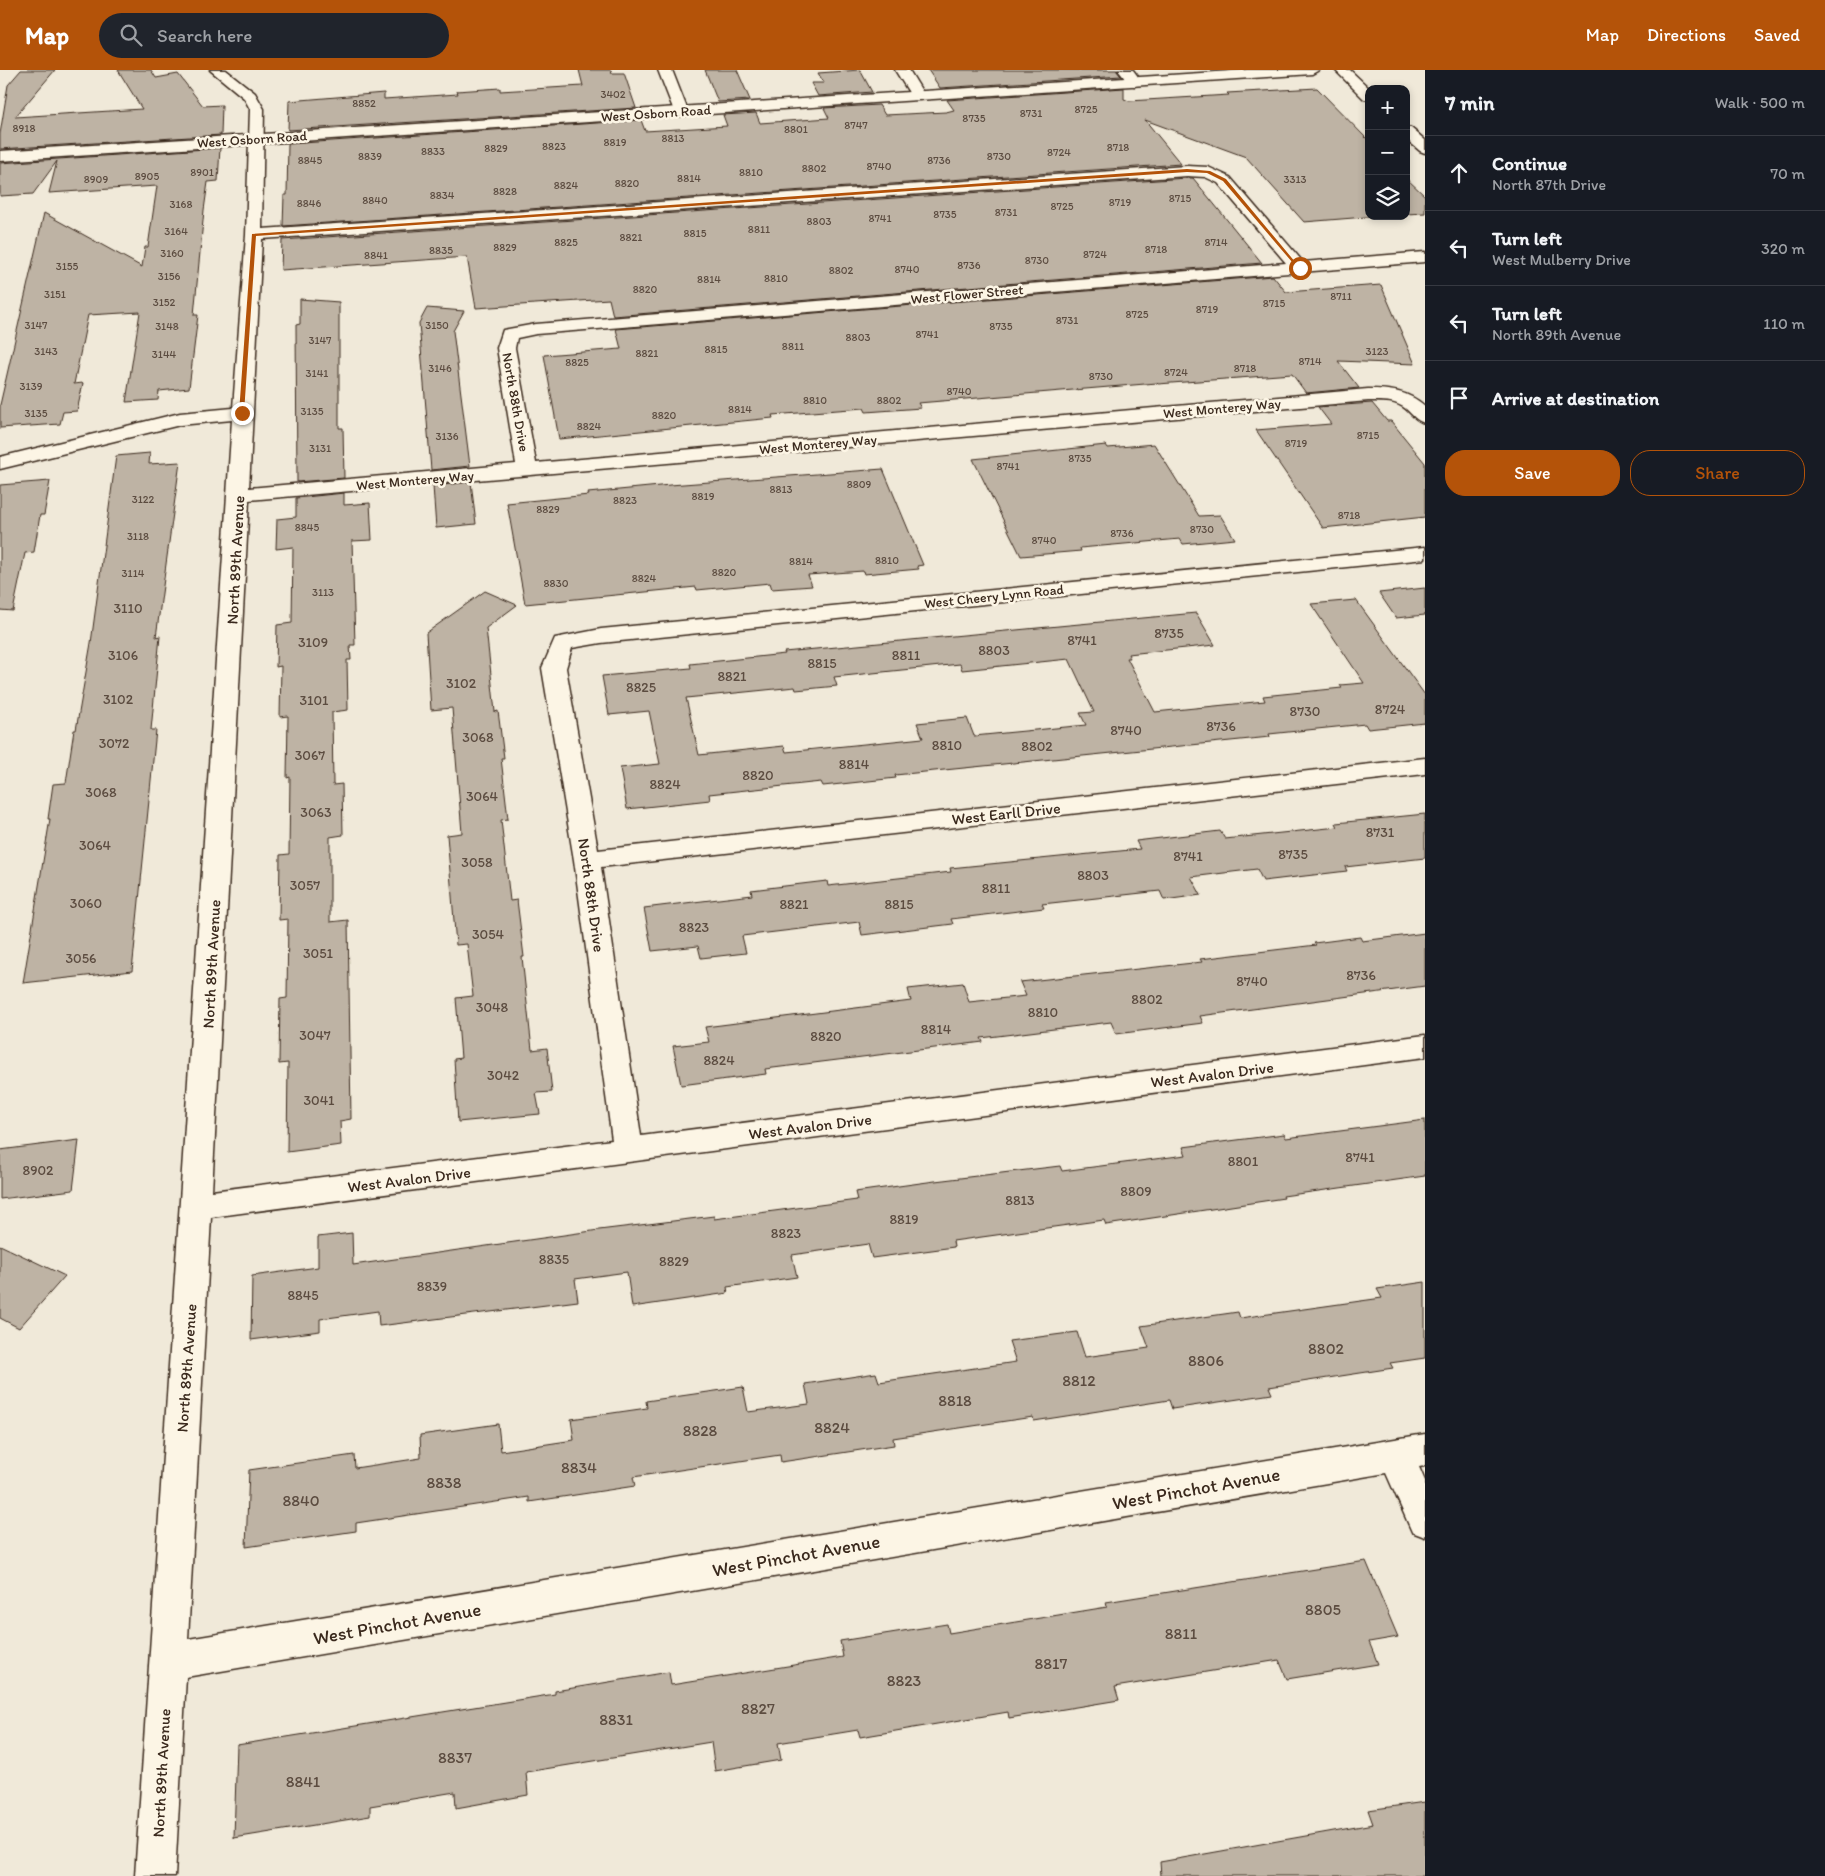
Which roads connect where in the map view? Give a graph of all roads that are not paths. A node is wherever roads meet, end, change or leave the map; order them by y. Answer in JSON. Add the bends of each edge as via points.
{"nodes":[{"id":1,"x":217,"y":70,"type":"edge"},
{"id":2,"x":666,"y":70,"type":"edge"},
{"id":3,"x":902,"y":70,"type":"edge"},
{"id":4,"x":1125,"y":70,"type":"edge"},
{"id":5,"x":1312,"y":70,"type":"edge"},
{"id":6,"x":1342,"y":70,"type":"edge"},
{"id":7,"x":1135,"y":82,"type":"junction"},
{"id":8,"x":1365,"y":92,"type":"edge"},
{"id":9,"x":918,"y":96,"type":"junction"},
{"id":10,"x":681,"y":111,"type":"junction"},
{"id":11,"x":1410,"y":135,"type":"edge"},
{"id":12,"x":257,"y":139,"type":"junction"},
{"id":13,"x":1425,"y":148,"type":"edge"},
{"id":14,"x":0,"y":156,"type":"edge"},
{"id":15,"x":254,"y":235,"type":"junction"},
{"id":16,"x":1425,"y":257,"type":"edge"},
{"id":17,"x":1300,"y":268,"type":"junction"},
{"id":18,"x":509,"y":334,"type":"joint"},
{"id":19,"x":242,"y":413,"type":"junction"},
{"id":20,"x":1425,"y":417,"type":"edge"},
{"id":21,"x":0,"y":463,"type":"edge"},
{"id":22,"x":528,"y":470,"type":"junction"},
{"id":23,"x":239,"y":495,"type":"junction"},
{"id":24,"x":1425,"y":553,"type":"edge"},
{"id":25,"x":563,"y":643,"type":"joint"},
{"id":26,"x":1425,"y":766,"type":"edge"},
{"id":27,"x":588,"y":860,"type":"junction"},
{"id":28,"x":1425,"y":1046,"type":"edge"},
{"id":29,"x":628,"y":1150,"type":"junction"},
{"id":30,"x":196,"y":1206,"type":"junction"},
{"id":31,"x":1410,"y":1452,"type":"edge"},
{"id":32,"x":1425,"y":1520,"type":"edge"},
{"id":33,"x":168,"y":1661,"type":"junction"},
{"id":34,"x":155,"y":1876,"type":"edge"}],
"edges":[{"from":1,"to":12,"type":"street","name":"North 89th Avenue","via":[[254,102],[258,114]]},
{"from":2,"to":10,"type":"street"},
{"from":3,"to":9,"type":"street"},
{"from":4,"to":7,"type":"street"},
{"from":5,"to":7,"type":"street","name":"West Osborn Road"},
{"from":6,"to":8,"type":"street"},
{"from":7,"to":9,"type":"street","name":"West Osborn Road"},
{"from":9,"to":10,"type":"street","name":"West Osborn Road"},
{"from":10,"to":12,"type":"street","name":"West Osborn Road"},
{"from":11,"to":13,"type":"street"},
{"from":12,"to":14,"type":"street","name":"West Osborn Road"},
{"from":12,"to":15,"type":"street","name":"North 89th Avenue"},
{"from":15,"to":17,"type":"street","via":[[1187,170],[1208,172],[1224,180]]},
{"from":15,"to":19,"type":"street","name":"North 89th Avenue"},
{"from":16,"to":17,"type":"street","name":"West Flower Street"},
{"from":17,"to":18,"type":"street","name":"West Flower Street","via":[[546,328]]},
{"from":18,"to":22,"type":"street","name":"North 88th Drive","via":[[506,348]]},
{"from":19,"to":21,"type":"street","via":[[180,419]]},
{"from":19,"to":23,"type":"street","name":"North 89th Avenue"},
{"from":20,"to":22,"type":"street","name":"West Monterey Way","via":[[1416,406],[1398,395],[1368,395]]},
{"from":22,"to":23,"type":"street","name":"West Monterey Way"},
{"from":23,"to":30,"type":"street","name":"North 89th Avenue"},
{"from":24,"to":25,"type":"street","name":"West Cheery Lynn Road","via":[[601,636]]},
{"from":25,"to":27,"type":"street","name":"North 88th Drive","via":[[554,668]]},
{"from":26,"to":27,"type":"street","name":"West Earll Drive"},
{"from":27,"to":29,"type":"street","name":"North 88th Drive"},
{"from":28,"to":29,"type":"street","name":"West Avalon Drive"},
{"from":29,"to":30,"type":"street","name":"West Avalon Drive"},
{"from":30,"to":33,"type":"street","name":"North 89th Avenue"},
{"from":31,"to":32,"type":"street"},
{"from":31,"to":33,"type":"street","name":"West Pinchot Avenue"},
{"from":33,"to":34,"type":"street","name":"North 89th Avenue"}]}
